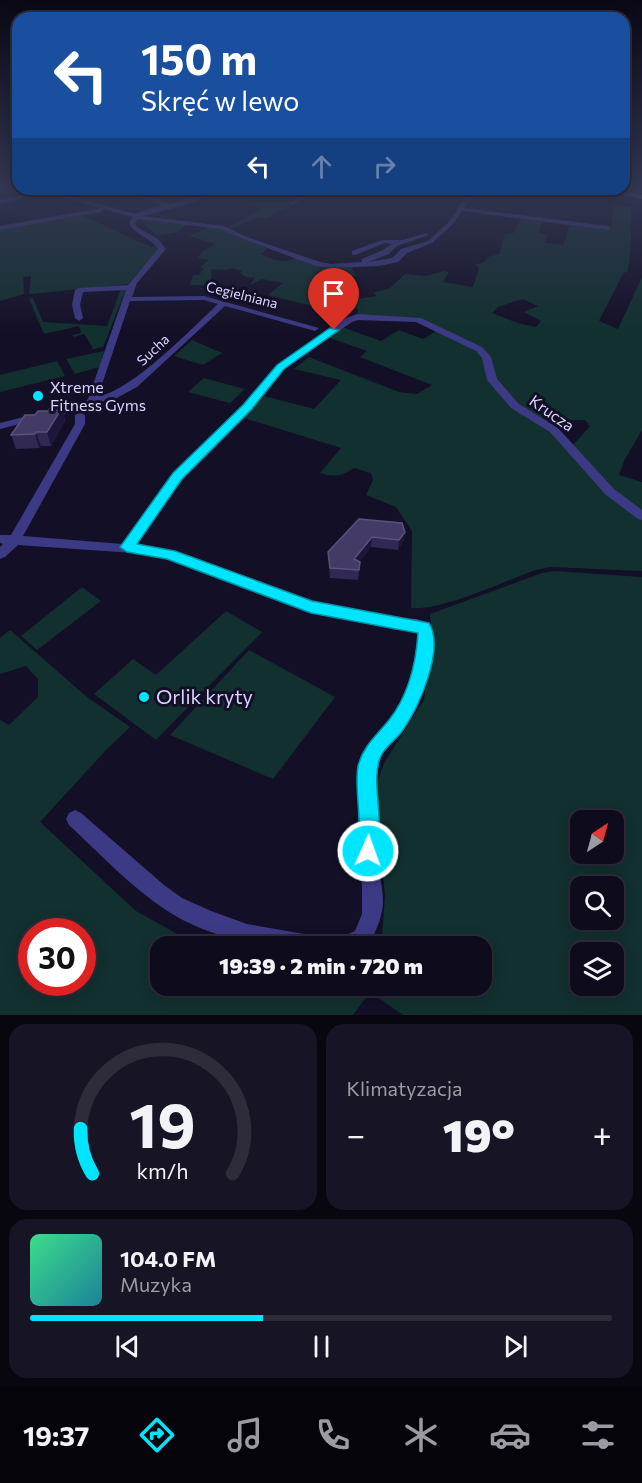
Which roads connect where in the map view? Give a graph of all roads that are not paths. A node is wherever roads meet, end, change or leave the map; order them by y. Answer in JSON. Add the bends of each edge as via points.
{"nodes":[{"id":1,"x":153,"y":237,"type":"edge"},
{"id":2,"x":244,"y":237,"type":"edge"},
{"id":3,"x":415,"y":237,"type":"edge"},
{"id":4,"x":432,"y":237,"type":"edge"},
{"id":5,"x":401,"y":242,"type":"junction"},
{"id":6,"x":425,"y":243,"type":"junction"},
{"id":7,"x":355,"y":253,"type":"dead end"},
{"id":8,"x":418,"y":255,"type":"dead end"},
{"id":9,"x":362,"y":265,"type":"junction"},
{"id":10,"x":131,"y":287,"type":"junction"},
{"id":11,"x":126,"y":299,"type":"junction"},
{"id":12,"x":224,"y":303,"type":"junction"},
{"id":13,"x":79,"y":318,"type":"dead end"},
{"id":14,"x":315,"y":328,"type":"dead end"},
{"id":15,"x":81,"y":408,"type":"junction"},
{"id":16,"x":0,"y":426,"type":"edge"},
{"id":17,"x":642,"y":516,"type":"edge"},
{"id":18,"x":0,"y":539,"type":"edge"},
{"id":19,"x":15,"y":540,"type":"junction"},
{"id":20,"x":127,"y":547,"type":"junction"},
{"id":21,"x":0,"y":554,"type":"edge"},
{"id":22,"x":75,"y":819,"type":"dead end"}],
"edges":[{"from":1,"to":10,"type":"street","via":[[162,249]]},
{"from":2,"to":9,"type":"street","via":[[319,264]]},
{"from":3,"to":5,"type":"street"},
{"from":4,"to":6,"type":"street"},
{"from":5,"to":7,"type":"street","via":[[384,241]]},
{"from":5,"to":9,"type":"street"},
{"from":6,"to":8,"type":"street","via":[[426,248]]},
{"from":6,"to":9,"type":"street","via":[[389,262]]},
{"from":10,"to":11,"type":"street"},
{"from":10,"to":13,"type":"street","via":[[79,290]]},
{"from":11,"to":12,"type":"street","name":"Cegielniana","via":[[191,297]]},
{"from":11,"to":15,"type":"street"},
{"from":12,"to":14,"type":"street","name":"Cegielniana"},
{"from":12,"to":15,"type":"street","name":"Sucha","via":[[134,385]]},
{"from":15,"to":16,"type":"street","name":"Sucha"},
{"from":15,"to":19,"type":"street","via":[[79,426]]},
{"from":17,"to":20,"type":"street","name":"Krucza","via":[[610,492],[554,430],[515,406],[492,380],[486,357],[479,350],[424,321],[352,318],[280,367],[247,408],[178,476]]},
{"from":18,"to":19,"type":"street"},
{"from":19,"to":20,"type":"street"},
{"from":19,"to":21,"type":"street"},
{"from":20,"to":22,"type":"street","via":[[169,555],[311,607],[417,625],[426,632],[422,666],[414,696],[396,726],[375,749],[368,767],[372,914],[362,938],[345,946],[247,934],[175,905]]}]}
